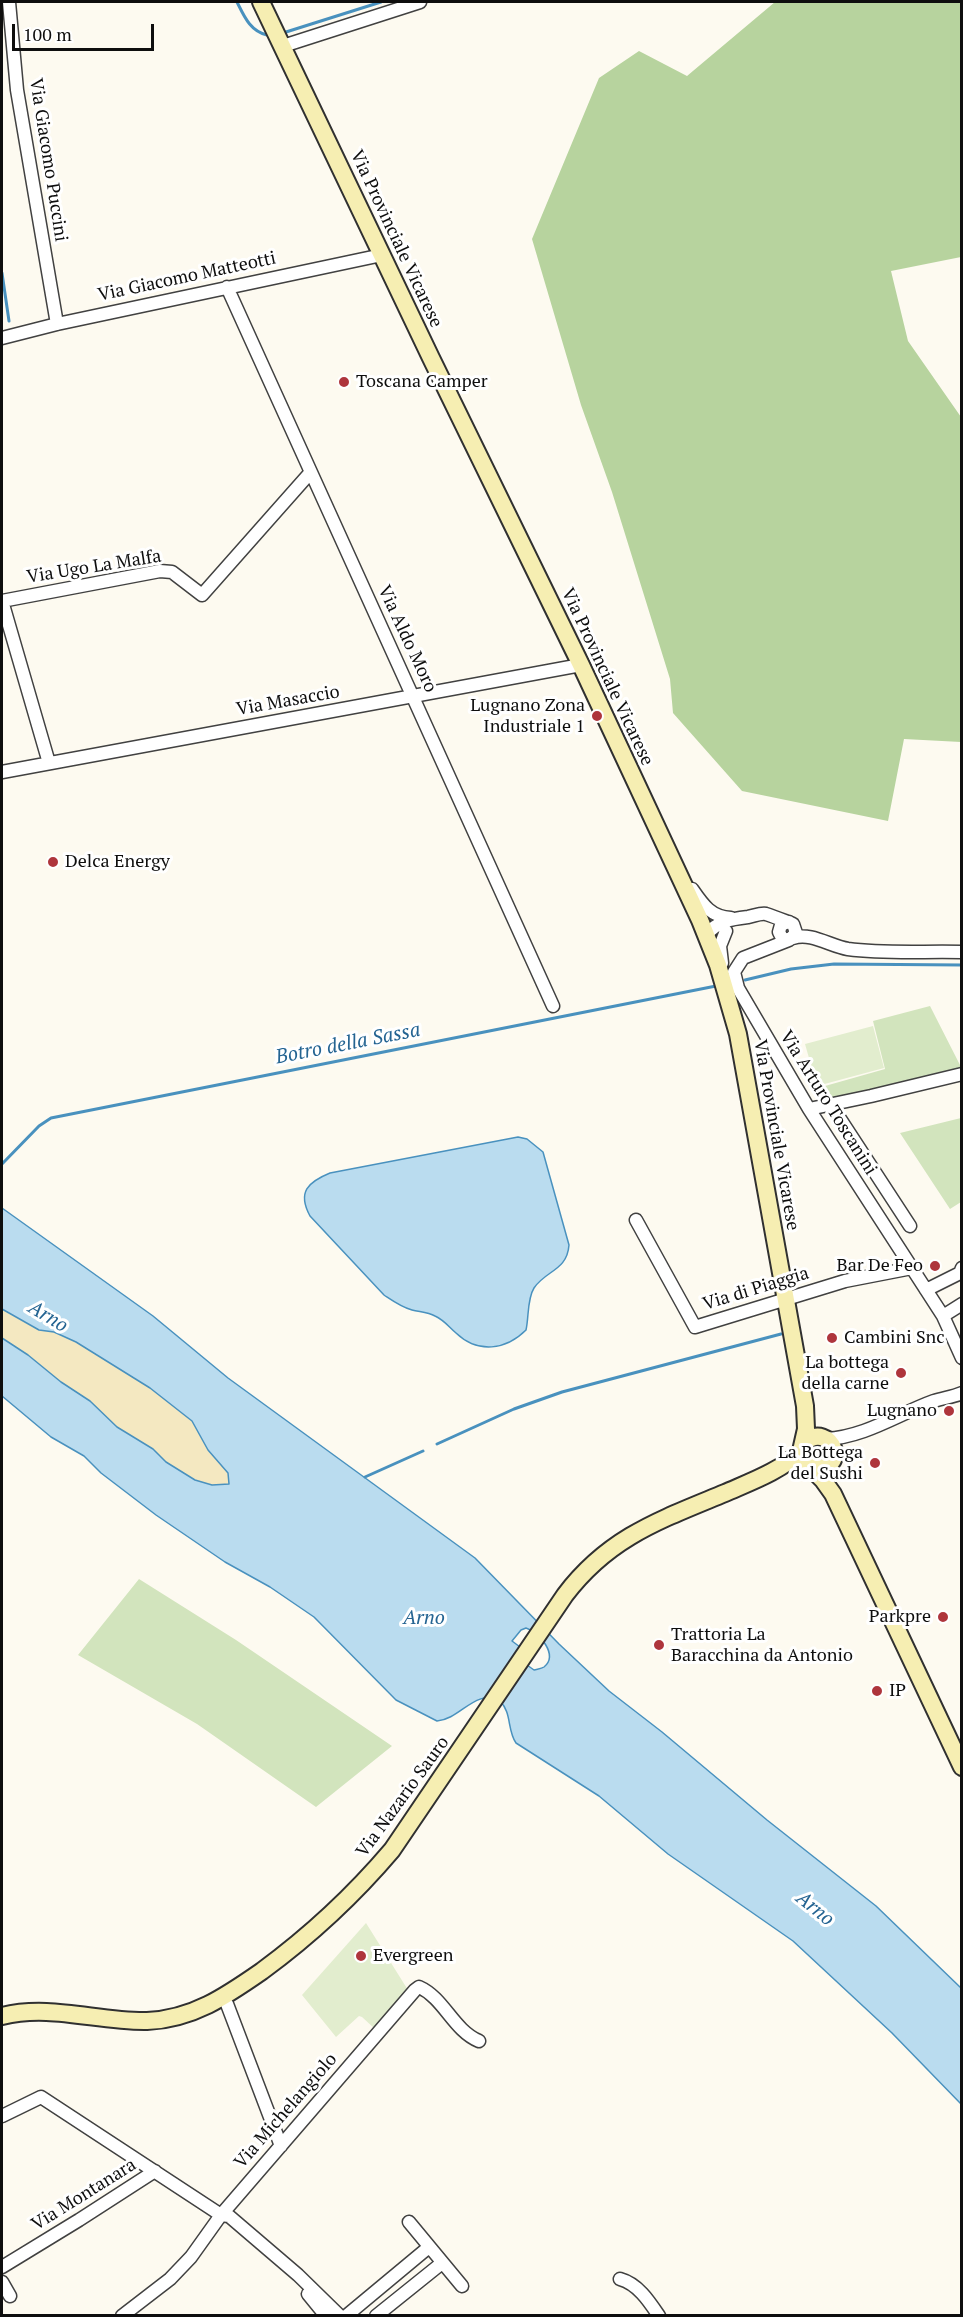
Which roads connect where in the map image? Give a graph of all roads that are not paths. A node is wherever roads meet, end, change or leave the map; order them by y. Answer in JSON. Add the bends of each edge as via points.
{"nodes":[{"id":1,"x":9,"y":2,"type":"edge"},
{"id":2,"x":261,"y":2,"type":"edge"},
{"id":3,"x":420,"y":2,"type":"edge"},
{"id":4,"x":283,"y":46,"type":"junction"},
{"id":5,"x":382,"y":255,"type":"junction"},
{"id":6,"x":227,"y":287,"type":"junction"},
{"id":7,"x":57,"y":324,"type":"junction"},
{"id":8,"x":2,"y":338,"type":"edge"},
{"id":9,"x":310,"y":473,"type":"junction"},
{"id":10,"x":2,"y":600,"type":"edge"},
{"id":11,"x":581,"y":665,"type":"junction"},
{"id":12,"x":414,"y":696,"type":"junction"},
{"id":13,"x":49,"y":763,"type":"junction"},
{"id":14,"x":2,"y":772,"type":"edge"},
{"id":15,"x":674,"y":863,"type":"junction"},
{"id":16,"x":751,"y":916,"type":"junction"},
{"id":17,"x":732,"y":919,"type":"junction"},
{"id":18,"x":726,"y":931,"type":"junction"},
{"id":19,"x":787,"y":932,"type":"junction"},
{"id":20,"x":706,"y":935,"type":"junction"},
{"id":21,"x":962,"y":952,"type":"edge"},
{"id":22,"x":728,"y":997,"type":"junction"},
{"id":23,"x":553,"y":1006,"type":"dead end"},
{"id":24,"x":962,"y":1074,"type":"edge"},
{"id":25,"x":831,"y":1105,"type":"junction"},
{"id":26,"x":809,"y":1109,"type":"junction"},
{"id":27,"x":636,"y":1220,"type":"dead end"},
{"id":28,"x":910,"y":1226,"type":"dead end"},
{"id":29,"x":912,"y":1268,"type":"junction"},
{"id":30,"x":961,"y":1272,"type":"edge"},
{"id":31,"x":926,"y":1290,"type":"junction"},
{"id":32,"x":785,"y":1299,"type":"junction"},
{"id":33,"x":962,"y":1304,"type":"edge"},
{"id":34,"x":943,"y":1316,"type":"junction"},
{"id":35,"x":962,"y":1358,"type":"edge"},
{"id":36,"x":962,"y":1382,"type":"edge"},
{"id":37,"x":960,"y":1394,"type":"edge"},
{"id":38,"x":934,"y":1401,"type":"junction"},
{"id":39,"x":805,"y":1406,"type":"junction"},
{"id":40,"x":858,"y":1434,"type":"junction"},
{"id":41,"x":825,"y":1438,"type":"junction"},
{"id":42,"x":802,"y":1447,"type":"junction"},
{"id":43,"x":832,"y":1461,"type":"junction"},
{"id":44,"x":809,"y":1467,"type":"junction"},
{"id":45,"x":769,"y":1473,"type":"junction"},
{"id":46,"x":833,"y":1494,"type":"junction"},
{"id":47,"x":962,"y":1767,"type":"edge"},
{"id":48,"x":227,"y":2004,"type":"dead end"},
{"id":49,"x":2,"y":2016,"type":"edge"},
{"id":50,"x":479,"y":2041,"type":"dead end"},
{"id":51,"x":2,"y":2116,"type":"edge"},
{"id":52,"x":281,"y":2146,"type":"junction"},
{"id":53,"x":155,"y":2171,"type":"junction"},
{"id":54,"x":221,"y":2215,"type":"junction"},
{"id":55,"x":409,"y":2222,"type":"dead end"},
{"id":56,"x":429,"y":2247,"type":"junction"},
{"id":57,"x":442,"y":2263,"type":"junction"},
{"id":58,"x":2,"y":2267,"type":"edge"},
{"id":59,"x":620,"y":2279,"type":"dead end"},
{"id":60,"x":2,"y":2282,"type":"edge"},
{"id":61,"x":462,"y":2286,"type":"dead end"},
{"id":62,"x":10,"y":2296,"type":"dead end"},
{"id":63,"x":122,"y":2316,"type":"edge"},
{"id":64,"x":326,"y":2316,"type":"edge"},
{"id":65,"x":340,"y":2316,"type":"edge"},
{"id":66,"x":346,"y":2316,"type":"edge"},
{"id":67,"x":376,"y":2316,"type":"edge"},
{"id":68,"x":659,"y":2316,"type":"edge"}],
"edges":[{"from":1,"to":7,"type":"street","name":"Via Giacomo Puccini","via":[[17,90]]},
{"from":2,"to":4,"type":"main road","name":"Via Provinciale Vicarese"},
{"from":3,"to":4,"type":"street"},
{"from":4,"to":5,"type":"main road","name":"Via Provinciale Vicarese"},
{"from":5,"to":6,"type":"street","name":"Via Giacomo Matteotti"},
{"from":5,"to":11,"type":"main road","name":"Via Provinciale Vicarese"},
{"from":6,"to":7,"type":"street","name":"Via Giacomo Matteotti"},
{"from":6,"to":9,"type":"street","name":"Via Aldo Moro"},
{"from":7,"to":8,"type":"street","name":"Via Giacomo Matteotti"},
{"from":9,"to":10,"type":"street","name":"Via Ugo La Malfa","via":[[202,595],[172,572],[160,570]]},
{"from":9,"to":12,"type":"street","name":"Via Aldo Moro"},
{"from":10,"to":13,"type":"street","name":"Via Ugo La Malfa"},
{"from":11,"to":12,"type":"street","name":"Via Masaccio"},
{"from":11,"to":15,"type":"main road","name":"Via Provinciale Vicarese"},
{"from":12,"to":13,"type":"street","name":"Via Masaccio"},
{"from":12,"to":23,"type":"street","name":"Via Aldo Moro"},
{"from":13,"to":14,"type":"street","name":"Via Masaccio"},
{"from":15,"to":17,"type":"street","via":[[707,910]]},
{"from":15,"to":20,"type":"main road","name":"Via Provinciale Vicarese"},
{"from":16,"to":17,"type":"street"},
{"from":16,"to":18,"type":"street"},
{"from":16,"to":19,"type":"street","via":[[771,916]]},
{"from":17,"to":20,"type":"street","via":[[717,924]]},
{"from":18,"to":20,"type":"street"},
{"from":18,"to":22,"type":"street","via":[[720,951]]},
{"from":19,"to":21,"type":"street","via":[[862,950]]},
{"from":19,"to":26,"type":"street","name":"Via Arturo Toscanini","via":[[772,945],[743,958],[734,977]]},
{"from":20,"to":22,"type":"main road","name":"Via Provinciale Vicarese"},
{"from":22,"to":32,"type":"main road","name":"Via Provinciale Vicarese"},
{"from":24,"to":25,"type":"street"},
{"from":25,"to":26,"type":"street"},
{"from":25,"to":28,"type":"street"},
{"from":26,"to":29,"type":"street","name":"Via Arturo Toscanini"},
{"from":27,"to":32,"type":"street","name":"Via di Piaggia","via":[[695,1327]]},
{"from":29,"to":31,"type":"street","name":"Via Arturo Toscanini"},
{"from":29,"to":32,"type":"street","name":"Via di Piaggia","via":[[845,1281]]},
{"from":30,"to":31,"type":"street"},
{"from":31,"to":34,"type":"street","name":"Via Arturo Toscanini"},
{"from":32,"to":39,"type":"main road","name":"Via Provinciale Vicarese"},
{"from":33,"to":34,"type":"street"},
{"from":34,"to":35,"type":"street","name":"Via Arturo Toscanini"},
{"from":36,"to":38,"type":"street"},
{"from":37,"to":38,"type":"street"},
{"from":38,"to":40,"type":"street"},
{"from":39,"to":41,"type":"main road","name":"Via Provinciale Vicarese"},
{"from":39,"to":42,"type":"main road","name":"Via Provinciale Vicarese"},
{"from":40,"to":41,"type":"street"},
{"from":40,"to":43,"type":"street","via":[[843,1444]]},
{"from":41,"to":42,"type":"main road","via":[[813,1437]]},
{"from":41,"to":43,"type":"main road","via":[[832,1446]]},
{"from":42,"to":44,"type":"main road","via":[[802,1459]]},
{"from":42,"to":45,"type":"main road","name":"Via Nazario Sauro"},
{"from":43,"to":44,"type":"main road","via":[[818,1470]]},
{"from":43,"to":46,"type":"main road"},
{"from":44,"to":45,"type":"main road","name":"Via Nazario Sauro"},
{"from":44,"to":46,"type":"main road"},
{"from":45,"to":49,"type":"main road","name":"Via Nazario Sauro","via":[[624,1539],[591,1564],[565,1595],[392,1850],[344,1903],[298,1943],[214,2004],[149,2021],[44,2011]]},
{"from":46,"to":47,"type":"main road"},
{"from":48,"to":52,"type":"street"},
{"from":50,"to":52,"type":"street","name":"Via Michelangiolo","via":[[467,2035],[431,1994],[419,1987]]},
{"from":51,"to":53,"type":"street","via":[[41,2097]]},
{"from":52,"to":54,"type":"street","name":"Via Michelangiolo"},
{"from":53,"to":54,"type":"street"},
{"from":53,"to":58,"type":"street","name":"Via Montanara"},
{"from":54,"to":63,"type":"street","name":"Via Michelangiolo","via":[[170,2279]]},
{"from":54,"to":64,"type":"street","via":[[225,2223],[316,2301]]},
{"from":54,"to":65,"type":"street","via":[[229,2216]]},
{"from":55,"to":56,"type":"street"},
{"from":56,"to":57,"type":"street"},
{"from":56,"to":66,"type":"street"},
{"from":57,"to":61,"type":"street"},
{"from":57,"to":67,"type":"street"},
{"from":59,"to":68,"type":"street","via":[[630,2282]]},
{"from":60,"to":62,"type":"street"}]}
